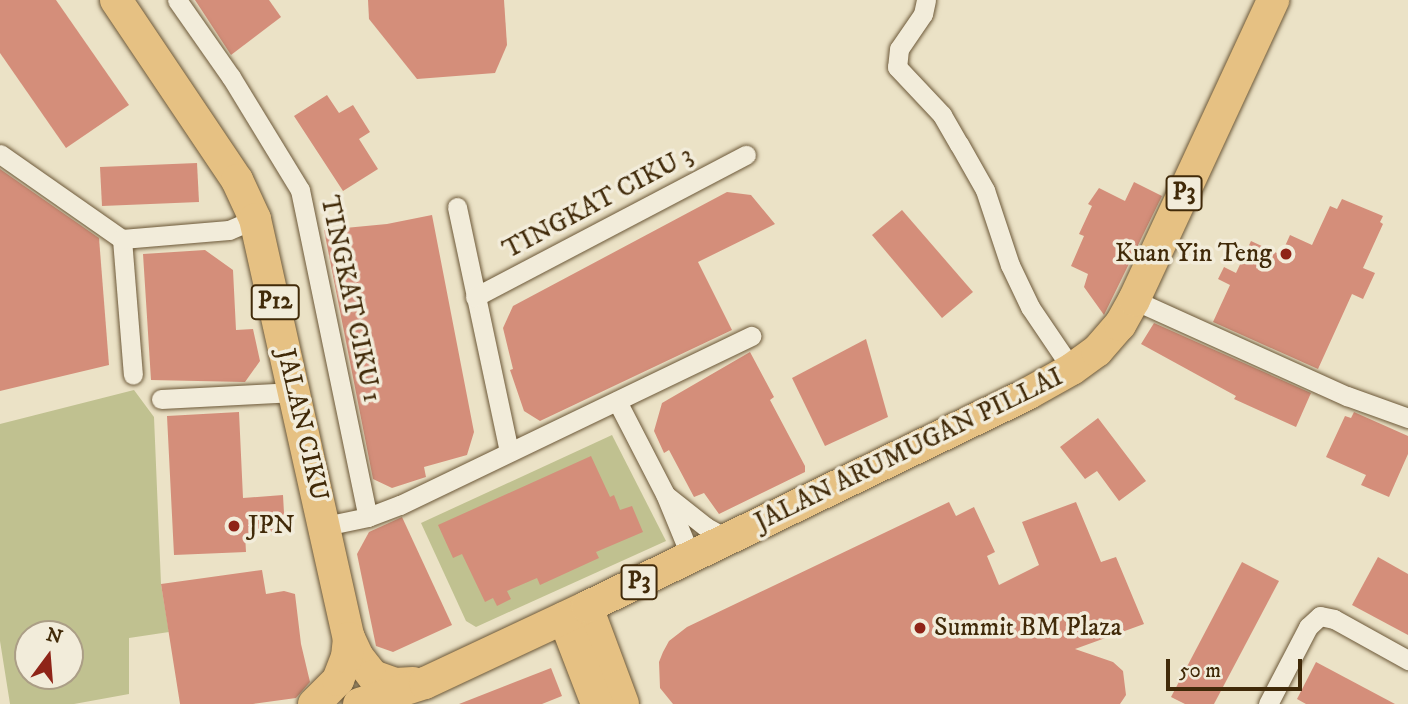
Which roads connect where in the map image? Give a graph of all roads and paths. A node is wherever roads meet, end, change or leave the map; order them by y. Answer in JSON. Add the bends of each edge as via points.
{"nodes":[{"id":1,"x":116,"y":0,"type":"edge"},
{"id":2,"x":177,"y":0,"type":"edge"},
{"id":3,"x":926,"y":0,"type":"edge"},
{"id":4,"x":1273,"y":0,"type":"edge"},
{"id":5,"x":0,"y":154,"type":"edge"},
{"id":6,"x":746,"y":155,"type":"dead end"},
{"id":7,"x":457,"y":207,"type":"dead end"},
{"id":8,"x":255,"y":219,"type":"junction"},
{"id":9,"x":122,"y":239,"type":"junction"},
{"id":10,"x":475,"y":297,"type":"junction"},
{"id":11,"x":1134,"y":300,"type":"junction"},
{"id":12,"x":751,"y":336,"type":"dead end"},
{"id":13,"x":1072,"y":369,"type":"junction"},
{"id":14,"x":133,"y":375,"type":"dead end"},
{"id":15,"x":295,"y":392,"type":"junction"},
{"id":16,"x":161,"y":399,"type":"dead end"},
{"id":17,"x":617,"y":401,"type":"junction"},
{"id":18,"x":1408,"y":418,"type":"edge"},
{"id":19,"x":509,"y":452,"type":"junction"},
{"id":20,"x":665,"y":494,"type":"junction"},
{"id":21,"x":368,"y":517,"type":"junction"},
{"id":22,"x":325,"y":526,"type":"junction"},
{"id":23,"x":728,"y":539,"type":"junction"},
{"id":24,"x":691,"y":556,"type":"junction"},
{"id":25,"x":576,"y":612,"type":"junction"},
{"id":26,"x":349,"y":638,"type":"junction"},
{"id":27,"x":1408,"y":660,"type":"edge"},
{"id":28,"x":425,"y":683,"type":"junction"},
{"id":29,"x":314,"y":704,"type":"edge"},
{"id":30,"x":359,"y":704,"type":"edge"},
{"id":31,"x":597,"y":704,"type":"edge"},
{"id":32,"x":623,"y":704,"type":"edge"},
{"id":33,"x":1268,"y":704,"type":"edge"}],
"edges":[{"from":1,"to":8,"type":"main road","name":"JALAN CIKU","number":"P12","via":[[237,180]]},
{"from":2,"to":21,"type":"street","name":"TINGKAT CIKU 1","via":[[300,190]]},
{"from":3,"to":13,"type":"street","via":[[923,14],[899,49],[897,67],[942,115],[959,144],[985,190],[1010,265],[1030,307]]},
{"from":4,"to":11,"type":"main road","name":"JALAN ARUMUGAN PILLAI","number":"P3"},
{"from":5,"to":9,"type":"street"},
{"from":6,"to":10,"type":"street","name":"TINGKAT CIKU 3"},
{"from":7,"to":10,"type":"street"},
{"from":8,"to":9,"type":"street","via":[[229,230]]},
{"from":8,"to":15,"type":"main road","name":"JALAN CIKU","number":"P12"},
{"from":9,"to":14,"type":"street"},
{"from":10,"to":19,"type":"street"},
{"from":11,"to":13,"type":"main road","name":"JALAN ARUMUGAN PILLAI","number":"P3","via":[[1097,351]]},
{"from":11,"to":18,"type":"street","via":[[1347,396]]},
{"from":12,"to":17,"type":"street"},
{"from":13,"to":23,"type":"main road","name":"JALAN ARUMUGAN PILLAI","number":"P3"},
{"from":15,"to":16,"type":"street"},
{"from":15,"to":22,"type":"main road","name":"JALAN CIKU","number":"P12"},
{"from":17,"to":19,"type":"street"},
{"from":17,"to":20,"type":"street"},
{"from":19,"to":21,"type":"street"},
{"from":20,"to":23,"type":"street"},
{"from":20,"to":24,"type":"street"},
{"from":21,"to":22,"type":"street"},
{"from":22,"to":26,"type":"main road","name":"JALAN CIKU","number":"P12"},
{"from":23,"to":24,"type":"main road","name":"JALAN ARUMUGAN PILLAI","number":"P3"},
{"from":24,"to":25,"type":"main road","name":"JALAN ARUMUGAN PILLAI","number":"P3"},
{"from":25,"to":28,"type":"main road","name":"JALAN ARUMUGAN PILLAI","number":"P3"},
{"from":25,"to":31,"type":"main road"},
{"from":25,"to":32,"type":"main road"},
{"from":26,"to":28,"type":"main road","via":[[373,676],[395,684]]},
{"from":26,"to":29,"type":"main road","via":[[338,680]]},
{"from":27,"to":33,"type":"street","via":[[1334,619],[1320,616],[1308,627]]},
{"from":28,"to":30,"type":"main road","name":"JALAN ARUMUGAN PILLAI","number":"P3"}]}
